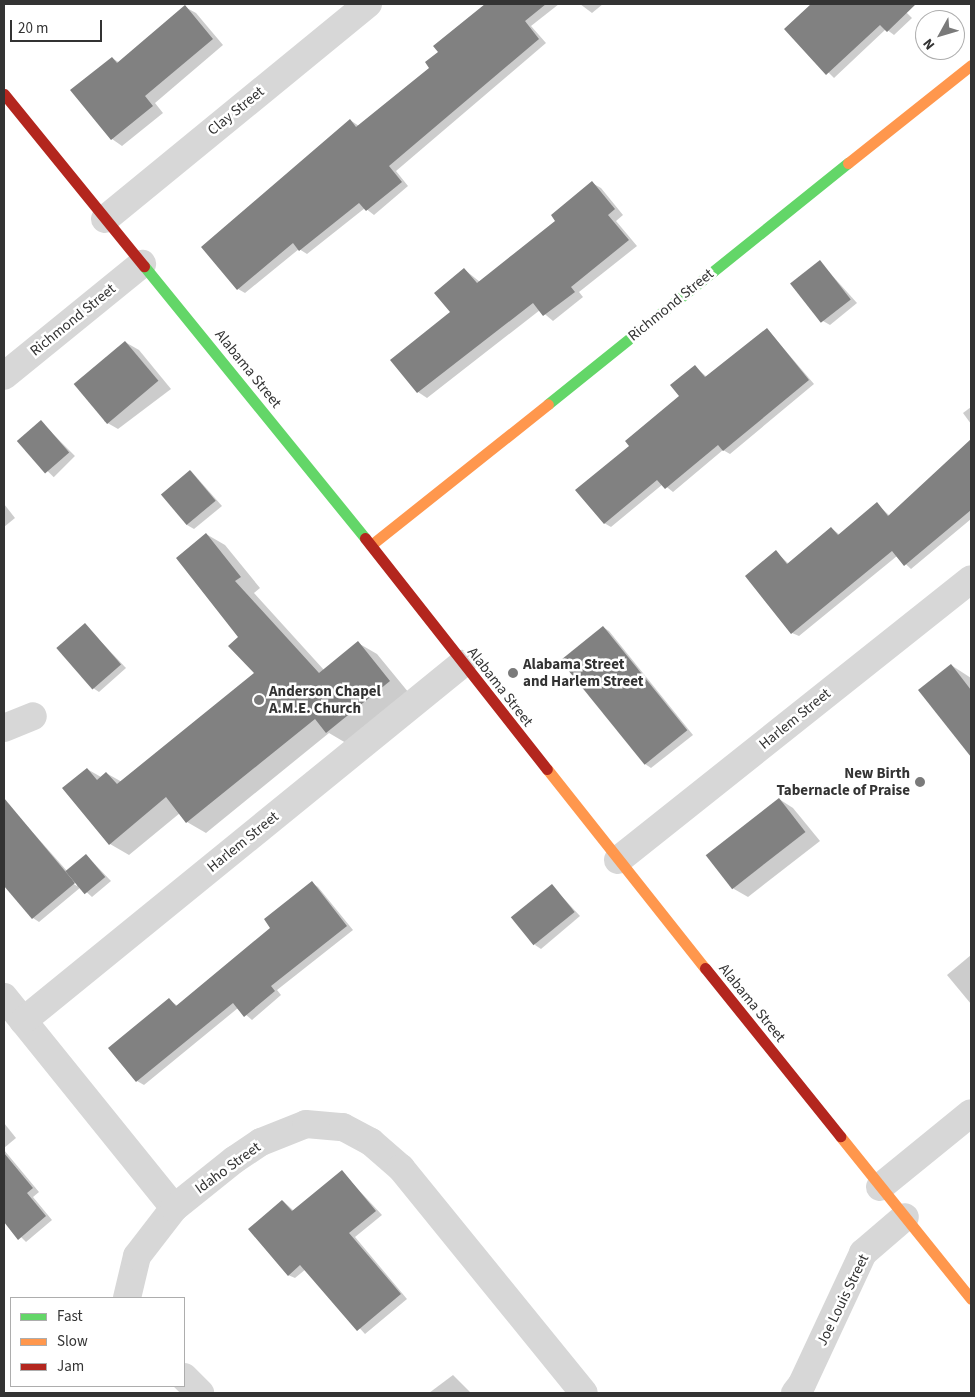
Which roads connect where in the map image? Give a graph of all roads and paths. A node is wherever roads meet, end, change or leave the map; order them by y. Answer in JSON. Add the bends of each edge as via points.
{"nodes":[{"id":1,"x":368,"y":4,"type":"edge"},
{"id":2,"x":971,"y":65,"type":"edge"},
{"id":3,"x":4,"y":94,"type":"edge"},
{"id":4,"x":105,"y":219,"type":"junction"},
{"id":5,"x":142,"y":264,"type":"junction"},
{"id":6,"x":4,"y":376,"type":"edge"},
{"id":7,"x":371,"y":545,"type":"junction"},
{"id":8,"x":971,"y":578,"type":"edge"},
{"id":9,"x":462,"y":664,"type":"junction"},
{"id":10,"x":34,"y":716,"type":"dead end"},
{"id":11,"x":4,"y":728,"type":"edge"},
{"id":12,"x":618,"y":860,"type":"junction"},
{"id":13,"x":4,"y":997,"type":"edge"},
{"id":14,"x":23,"y":1021,"type":"junction"},
{"id":15,"x":971,"y":1114,"type":"edge"},
{"id":16,"x":880,"y":1186,"type":"junction"},
{"id":17,"x":174,"y":1208,"type":"junction"},
{"id":18,"x":906,"y":1217,"type":"junction"},
{"id":19,"x":127,"y":1297,"type":"edge"},
{"id":20,"x":971,"y":1299,"type":"edge"},
{"id":21,"x":185,"y":1378,"type":"edge"},
{"id":22,"x":200,"y":1393,"type":"edge"},
{"id":23,"x":584,"y":1393,"type":"edge"},
{"id":24,"x":795,"y":1393,"type":"edge"}],
"edges":[{"from":1,"to":4,"type":"street","name":"Clay Street"},
{"from":2,"to":7,"type":"street","name":"Richmond Street"},
{"from":3,"to":4,"type":"street","name":"Alabama Street"},
{"from":4,"to":5,"type":"street","name":"Alabama Street"},
{"from":5,"to":6,"type":"street","name":"Richmond Street"},
{"from":5,"to":7,"type":"street","name":"Alabama Street"},
{"from":7,"to":9,"type":"street","name":"Alabama Street"},
{"from":8,"to":12,"type":"street","name":"Harlem Street"},
{"from":9,"to":12,"type":"street","name":"Alabama Street"},
{"from":9,"to":14,"type":"street","name":"Harlem Street"},
{"from":10,"to":11,"type":"street"},
{"from":12,"to":16,"type":"street","name":"Alabama Street"},
{"from":13,"to":14,"type":"street"},
{"from":14,"to":17,"type":"street"},
{"from":15,"to":16,"type":"street"},
{"from":16,"to":18,"type":"street","name":"Alabama Street"},
{"from":17,"to":19,"type":"street","name":"Idaho Street","via":[[137,1256]]},
{"from":17,"to":23,"type":"street","name":"Idaho Street","via":[[260,1142],[306,1124],[343,1128],[370,1142],[401,1168]]},
{"from":18,"to":20,"type":"street","name":"Alabama Street"},
{"from":18,"to":24,"type":"street","name":"Joe Louis Street","via":[[863,1253]]},
{"from":21,"to":22,"type":"street"}]}
